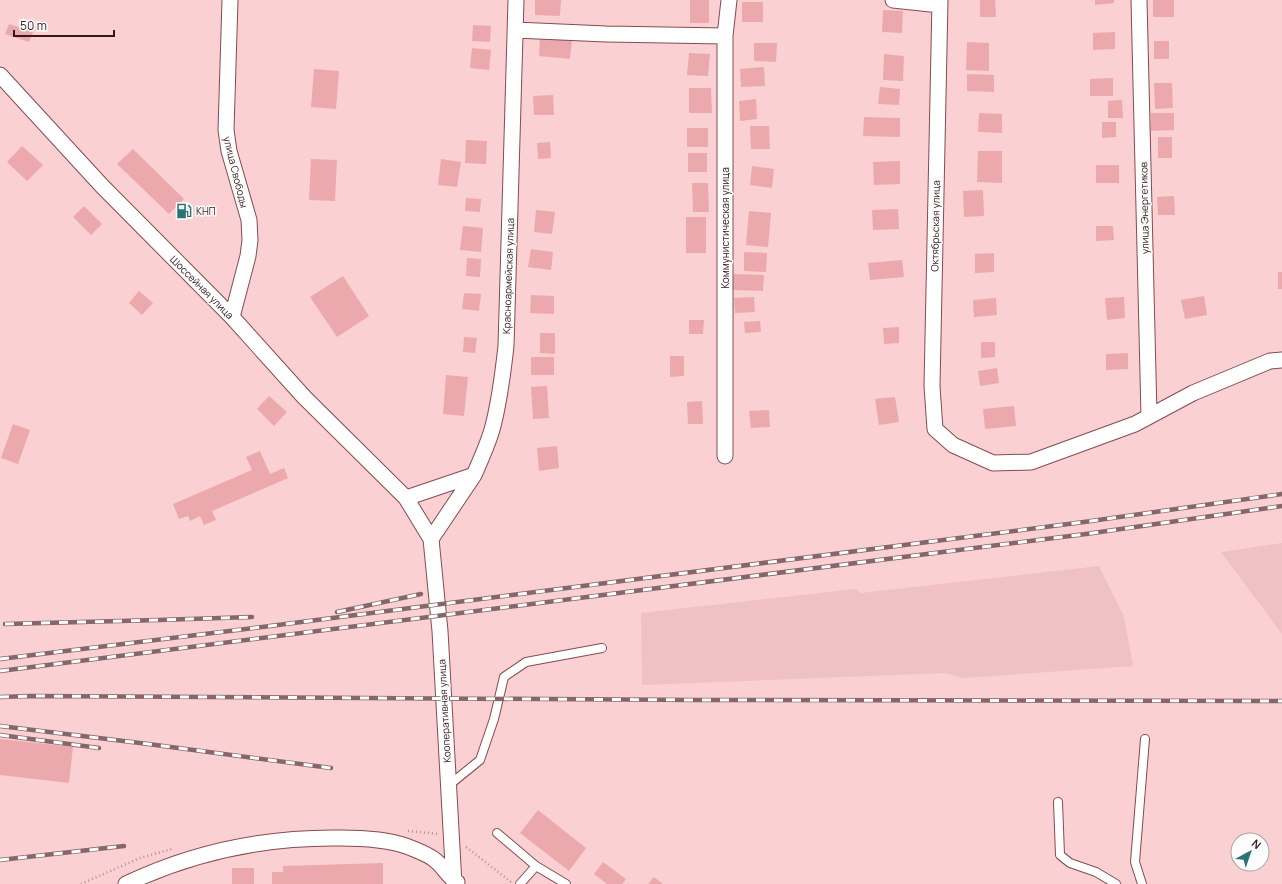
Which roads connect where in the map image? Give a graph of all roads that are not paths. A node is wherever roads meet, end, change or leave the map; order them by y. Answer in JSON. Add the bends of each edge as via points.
{"nodes":[{"id":1,"x":230,"y":0,"type":"edge"},
{"id":2,"x":516,"y":0,"type":"edge"},
{"id":3,"x":729,"y":0,"type":"edge"},
{"id":4,"x":893,"y":0,"type":"edge"},
{"id":5,"x":1139,"y":0,"type":"edge"},
{"id":6,"x":940,"y":2,"type":"edge"},
{"id":7,"x":515,"y":30,"type":"junction"},
{"id":8,"x":725,"y":36,"type":"junction"},
{"id":9,"x":0,"y":75,"type":"edge"},
{"id":10,"x":232,"y":317,"type":"junction"},
{"id":11,"x":1282,"y":360,"type":"edge"},
{"id":12,"x":1149,"y":416,"type":"junction"},
{"id":13,"x":725,"y":456,"type":"dead end"},
{"id":14,"x":474,"y":475,"type":"junction"},
{"id":15,"x":406,"y":498,"type":"junction"},
{"id":16,"x":431,"y":539,"type":"junction"},
{"id":17,"x":602,"y":648,"type":"dead end"},
{"id":18,"x":1145,"y":739,"type":"dead end"},
{"id":19,"x":448,"y":786,"type":"junction"},
{"id":20,"x":1058,"y":802,"type":"dead end"},
{"id":21,"x":497,"y":833,"type":"dead end"},
{"id":22,"x":536,"y":866,"type":"junction"},
{"id":23,"x":456,"y":883,"type":"edge"},
{"id":24,"x":126,"y":884,"type":"edge"},
{"id":25,"x":520,"y":884,"type":"edge"},
{"id":26,"x":566,"y":884,"type":"edge"},
{"id":27,"x":1116,"y":884,"type":"edge"},
{"id":28,"x":1142,"y":884,"type":"edge"}],
"edges":[{"from":1,"to":10,"type":"street","name":"улица Свободы","via":[[226,130],[229,151],[249,220],[250,240]]},
{"from":2,"to":7,"type":"street","name":"Красноармейская улица"},
{"from":3,"to":8,"type":"street","name":"Коммунистическая улица"},
{"from":4,"to":6,"type":"street"},
{"from":5,"to":12,"type":"street","name":"улица Энергетиков"},
{"from":6,"to":12,"type":"street","name":"Октябрьская улица","via":[[932,386],[935,429],[953,445],[993,463],[1031,462],[1135,424]]},
{"from":7,"to":8,"type":"street"},
{"from":7,"to":14,"type":"street","name":"Красноармейская улица","via":[[506,346],[500,396],[493,426]]},
{"from":8,"to":13,"type":"street","name":"Коммунистическая улица"},
{"from":9,"to":10,"type":"street","name":"Шоссейная улица","via":[[102,186]]},
{"from":10,"to":15,"type":"street","name":"Шоссейная улица","via":[[304,397]]},
{"from":11,"to":12,"type":"street","name":"Октябрьская улица","via":[[1270,361],[1193,393]]},
{"from":14,"to":15,"type":"street"},
{"from":14,"to":16,"type":"street"},
{"from":15,"to":16,"type":"street","name":"Кооперативная улица"},
{"from":16,"to":19,"type":"street","name":"Кооперативная улица","via":[[440,631]]},
{"from":17,"to":19,"type":"lane","via":[[526,662],[504,677],[494,719],[480,760]]},
{"from":18,"to":28,"type":"lane","via":[[1135,862]]},
{"from":19,"to":23,"type":"street","name":"Кооперативная улица"},
{"from":20,"to":27,"type":"lane","via":[[1060,855],[1070,863],[1096,872]]},
{"from":21,"to":22,"type":"lane"},
{"from":22,"to":25,"type":"lane"},
{"from":22,"to":26,"type":"lane"},
{"from":23,"to":24,"type":"street","via":[[436,860],[405,846],[366,838],[320,838],[272,841],[209,853]]}]}
